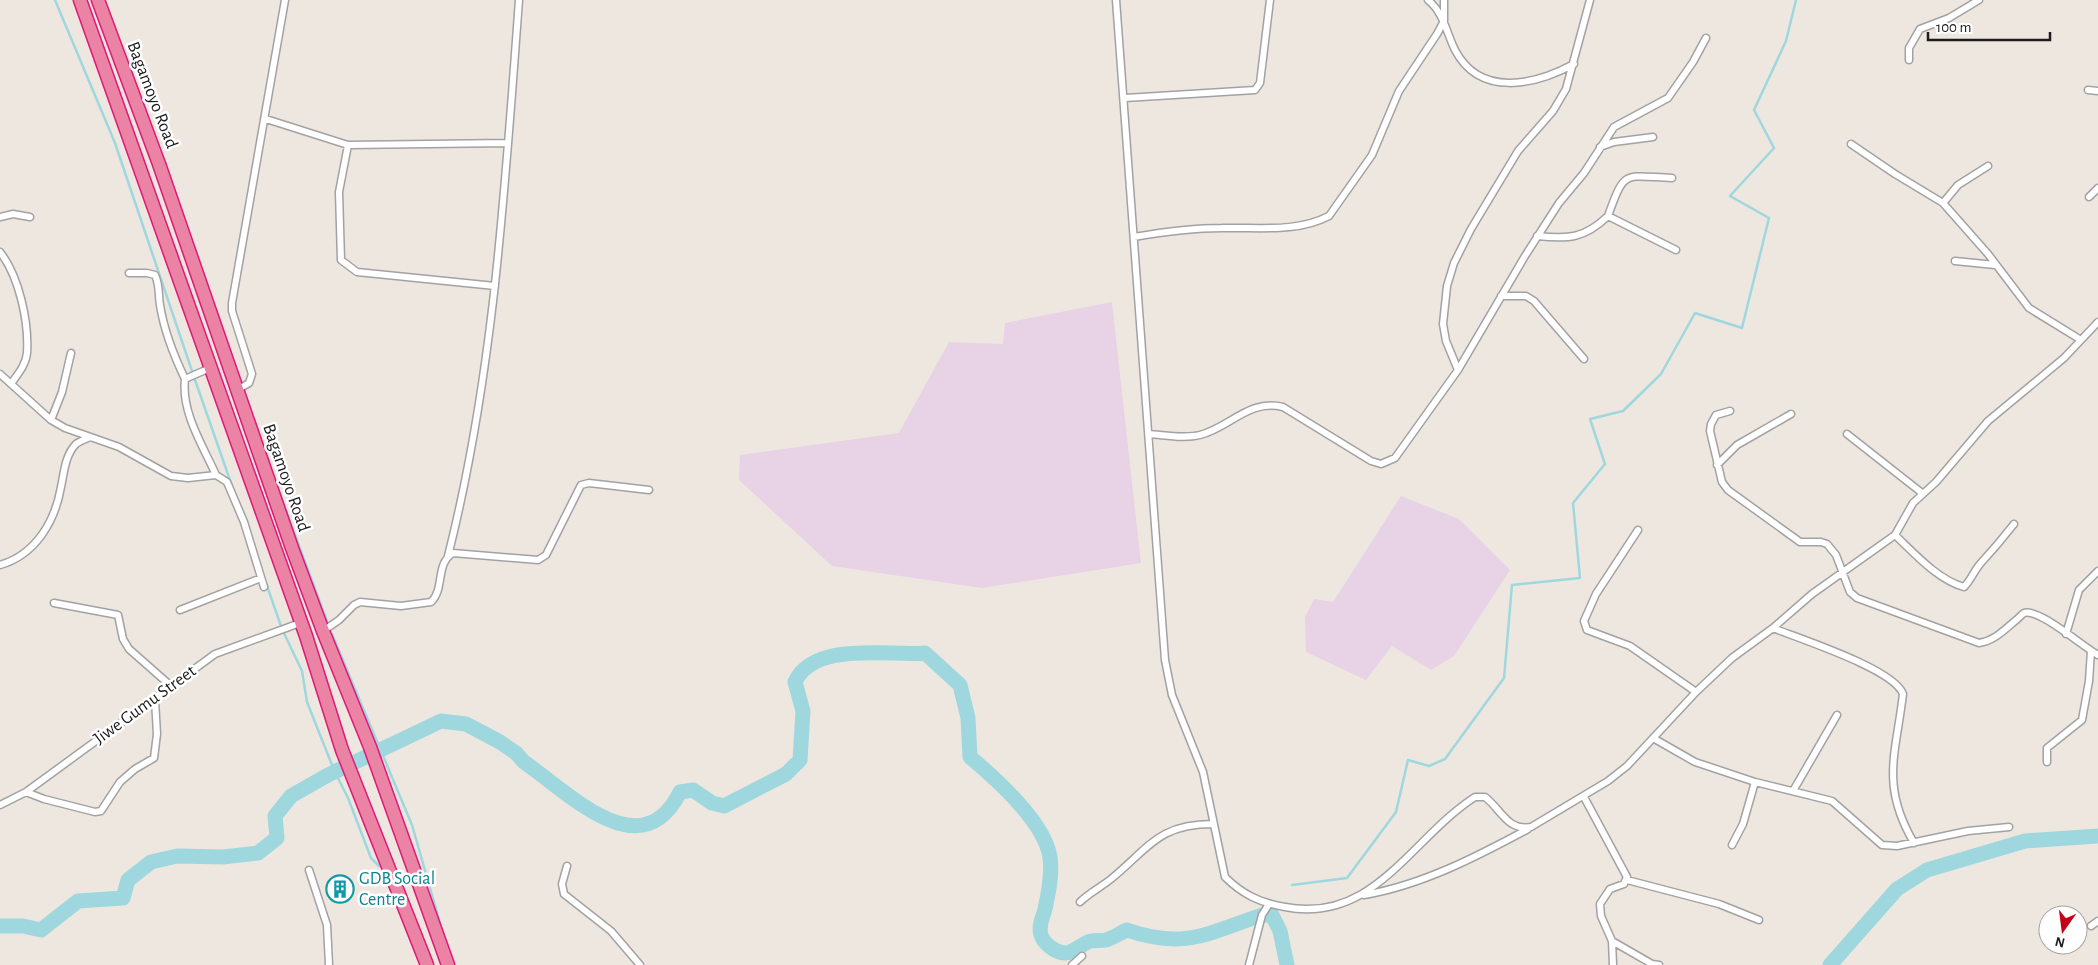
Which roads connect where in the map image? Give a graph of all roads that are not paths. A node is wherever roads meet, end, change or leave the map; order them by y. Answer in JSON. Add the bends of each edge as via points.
{"nodes":[{"id":1,"x":80,"y":0,"type":"edge"},
{"id":2,"x":98,"y":0,"type":"edge"},
{"id":3,"x":285,"y":0,"type":"edge"},
{"id":4,"x":519,"y":0,"type":"edge"},
{"id":5,"x":1116,"y":0,"type":"edge"},
{"id":6,"x":1270,"y":0,"type":"edge"},
{"id":7,"x":1428,"y":0,"type":"edge"},
{"id":8,"x":1444,"y":0,"type":"edge"},
{"id":9,"x":1590,"y":0,"type":"edge"},
{"id":10,"x":1978,"y":0,"type":"edge"},
{"id":11,"x":1444,"y":21,"type":"junction"},
{"id":12,"x":1706,"y":38,"type":"dead end"},
{"id":13,"x":1909,"y":60,"type":"dead end"},
{"id":14,"x":1574,"y":64,"type":"junction"},
{"id":15,"x":2088,"y":90,"type":"dead end"},
{"id":16,"x":2098,"y":91,"type":"edge"},
{"id":17,"x":1125,"y":98,"type":"junction"},
{"id":18,"x":266,"y":120,"type":"junction"},
{"id":19,"x":1653,"y":137,"type":"dead end"},
{"id":20,"x":508,"y":143,"type":"junction"},
{"id":21,"x":1851,"y":144,"type":"dead end"},
{"id":22,"x":348,"y":145,"type":"junction"},
{"id":23,"x":1600,"y":147,"type":"junction"},
{"id":24,"x":1988,"y":166,"type":"dead end"},
{"id":25,"x":1672,"y":178,"type":"dead end"},
{"id":26,"x":2098,"y":188,"type":"edge"},
{"id":27,"x":2089,"y":197,"type":"dead end"},
{"id":28,"x":1943,"y":202,"type":"junction"},
{"id":29,"x":1608,"y":216,"type":"junction"},
{"id":30,"x":0,"y":217,"type":"edge"},
{"id":31,"x":30,"y":217,"type":"dead end"},
{"id":32,"x":1537,"y":236,"type":"junction"},
{"id":33,"x":1134,"y":237,"type":"junction"},
{"id":34,"x":1676,"y":250,"type":"dead end"},
{"id":35,"x":0,"y":252,"type":"edge"},
{"id":36,"x":1955,"y":261,"type":"dead end"},
{"id":37,"x":1996,"y":265,"type":"junction"},
{"id":38,"x":130,"y":273,"type":"dead end"},
{"id":39,"x":495,"y":286,"type":"junction"},
{"id":40,"x":1501,"y":296,"type":"junction"},
{"id":41,"x":2098,"y":322,"type":"edge"},
{"id":42,"x":2081,"y":340,"type":"junction"},
{"id":43,"x":71,"y":353,"type":"dead end"},
{"id":44,"x":1584,"y":359,"type":"dead end"},
{"id":45,"x":210,"y":368,"type":"junction"},
{"id":46,"x":1458,"y":370,"type":"junction"},
{"id":47,"x":0,"y":374,"type":"edge"},
{"id":48,"x":186,"y":379,"type":"junction"},
{"id":49,"x":11,"y":384,"type":"junction"},
{"id":50,"x":236,"y":390,"type":"junction"},
{"id":51,"x":1730,"y":411,"type":"dead end"},
{"id":52,"x":1791,"y":414,"type":"dead end"},
{"id":53,"x":51,"y":420,"type":"junction"},
{"id":54,"x":1149,"y":434,"type":"junction"},
{"id":55,"x":1847,"y":434,"type":"dead end"},
{"id":56,"x":90,"y":437,"type":"junction"},
{"id":57,"x":1717,"y":466,"type":"junction"},
{"id":58,"x":216,"y":475,"type":"junction"},
{"id":59,"x":649,"y":490,"type":"dead end"},
{"id":60,"x":1922,"y":493,"type":"junction"},
{"id":61,"x":2014,"y":524,"type":"dead end"},
{"id":62,"x":1638,"y":530,"type":"dead end"},
{"id":63,"x":1895,"y":535,"type":"junction"},
{"id":64,"x":448,"y":556,"type":"junction"},
{"id":65,"x":0,"y":564,"type":"edge"},
{"id":66,"x":2098,"y":571,"type":"edge"},
{"id":67,"x":1842,"y":573,"type":"junction"},
{"id":68,"x":260,"y":578,"type":"junction"},
{"id":69,"x":264,"y":587,"type":"dead end"},
{"id":70,"x":54,"y":603,"type":"dead end"},
{"id":71,"x":180,"y":610,"type":"dead end"},
{"id":72,"x":300,"y":623,"type":"junction"},
{"id":73,"x":1773,"y":628,"type":"junction"},
{"id":74,"x":323,"y":631,"type":"junction"},
{"id":75,"x":2066,"y":634,"type":"junction"},
{"id":76,"x":2091,"y":651,"type":"junction"},
{"id":77,"x":2098,"y":655,"type":"edge"},
{"id":78,"x":171,"y":686,"type":"junction"},
{"id":79,"x":1696,"y":692,"type":"junction"},
{"id":80,"x":155,"y":700,"type":"junction"},
{"id":81,"x":1837,"y":715,"type":"dead end"},
{"id":82,"x":1653,"y":738,"type":"junction"},
{"id":83,"x":2047,"y":762,"type":"dead end"},
{"id":84,"x":1754,"y":782,"type":"junction"},
{"id":85,"x":1793,"y":791,"type":"junction"},
{"id":86,"x":26,"y":792,"type":"junction"},
{"id":87,"x":1584,"y":797,"type":"junction"},
{"id":88,"x":0,"y":805,"type":"edge"},
{"id":89,"x":1213,"y":824,"type":"junction"},
{"id":90,"x":1531,"y":827,"type":"junction"},
{"id":91,"x":2010,"y":827,"type":"dead end"},
{"id":92,"x":1914,"y":843,"type":"junction"},
{"id":93,"x":1732,"y":845,"type":"dead end"},
{"id":94,"x":567,"y":866,"type":"dead end"},
{"id":95,"x":309,"y":870,"type":"dead end"},
{"id":96,"x":1627,"y":880,"type":"junction"},
{"id":97,"x":1364,"y":895,"type":"junction"},
{"id":98,"x":1080,"y":902,"type":"dead end"},
{"id":99,"x":1269,"y":904,"type":"junction"},
{"id":100,"x":1758,"y":920,"type":"dead end"},
{"id":101,"x":2098,"y":921,"type":"edge"},
{"id":102,"x":2091,"y":926,"type":"dead end"},
{"id":103,"x":1612,"y":941,"type":"junction"},
{"id":104,"x":1082,"y":956,"type":"dead end"},
{"id":105,"x":328,"y":965,"type":"edge"},
{"id":106,"x":426,"y":965,"type":"edge"},
{"id":107,"x":448,"y":965,"type":"edge"},
{"id":108,"x":640,"y":965,"type":"edge"},
{"id":109,"x":1072,"y":965,"type":"edge"},
{"id":110,"x":1249,"y":965,"type":"edge"},
{"id":111,"x":1612,"y":965,"type":"edge"},
{"id":112,"x":1659,"y":965,"type":"edge"}],
"edges":[{"from":1,"to":45,"type":"highway","name":"Bagamoyo Road"},
{"from":2,"to":50,"type":"highway","name":"Bagamoyo Road","via":[[159,164]]},
{"from":3,"to":18,"type":"street"},
{"from":4,"to":20,"type":"street"},
{"from":5,"to":17,"type":"street"},
{"from":6,"to":17,"type":"street","via":[[1260,83],[1254,90]]},
{"from":7,"to":11,"type":"street"},
{"from":8,"to":11,"type":"street"},
{"from":9,"to":14,"type":"street"},
{"from":10,"to":13,"type":"street","via":[[1949,18],[1920,29],[1908,48]]},
{"from":11,"to":14,"type":"street","via":[[1456,51],[1468,68],[1483,79],[1525,83]]},
{"from":11,"to":33,"type":"street","via":[[1399,91],[1372,155],[1329,216],[1318,222],[1289,228],[1222,228]]},
{"from":12,"to":23,"type":"street","via":[[1668,98],[1614,127]]},
{"from":14,"to":46,"type":"street","via":[[1566,89],[1553,111],[1518,151],[1454,263],[1445,296],[1443,324]]},
{"from":15,"to":16,"type":"street"},
{"from":17,"to":33,"type":"street"},
{"from":18,"to":22,"type":"street"},
{"from":18,"to":50,"type":"street","via":[[232,303],[252,377],[249,383]]},
{"from":19,"to":23,"type":"street"},
{"from":20,"to":22,"type":"street"},
{"from":20,"to":39,"type":"street"},
{"from":21,"to":28,"type":"street"},
{"from":22,"to":39,"type":"street","via":[[340,192],[341,260],[345,266],[357,272]]},
{"from":23,"to":32,"type":"street"},
{"from":24,"to":28,"type":"street","via":[[1958,185]]},
{"from":25,"to":29,"type":"street","via":[[1632,176],[1625,179],[1619,186]]},
{"from":26,"to":27,"type":"street"},
{"from":28,"to":37,"type":"street"},
{"from":29,"to":32,"type":"street","via":[[1598,226],[1579,236]]},
{"from":29,"to":34,"type":"street"},
{"from":30,"to":31,"type":"street","via":[[13,214]]},
{"from":32,"to":40,"type":"street"},
{"from":33,"to":54,"type":"street"},
{"from":35,"to":49,"type":"street","via":[[16,281],[27,353]]},
{"from":36,"to":37,"type":"street"},
{"from":37,"to":42,"type":"street","via":[[2029,308]]},
{"from":38,"to":48,"type":"street","via":[[155,275],[172,354]]},
{"from":39,"to":64,"type":"street","via":[[463,498]]},
{"from":40,"to":44,"type":"street","via":[[1526,296],[1534,301]]},
{"from":40,"to":46,"type":"street"},
{"from":41,"to":42,"type":"street"},
{"from":42,"to":60,"type":"street","via":[[1988,421],[1936,482]]},
{"from":43,"to":53,"type":"street","via":[[62,392]]},
{"from":45,"to":48,"type":"street"},
{"from":45,"to":72,"type":"highway","name":"Bagamoyo Road"},
{"from":46,"to":54,"type":"street","via":[[1395,458],[1381,464],[1271,404],[1254,408],[1199,435]]},
{"from":47,"to":49,"type":"street"},
{"from":48,"to":58,"type":"street","via":[[184,391],[188,411]]},
{"from":49,"to":53,"type":"street"},
{"from":50,"to":74,"type":"highway","name":"Bagamoyo Road"},
{"from":51,"to":57,"type":"street","via":[[1716,415],[1711,424],[1711,443]]},
{"from":52,"to":57,"type":"street","via":[[1737,445]]},
{"from":53,"to":56,"type":"street"},
{"from":54,"to":89,"type":"street","via":[[1165,660],[1172,696],[1203,772]]},
{"from":55,"to":60,"type":"street"},
{"from":56,"to":58,"type":"street","via":[[138,456],[171,476]]},
{"from":56,"to":65,"type":"street","via":[[76,444],[69,455],[50,524],[26,552]]},
{"from":57,"to":67,"type":"street","via":[[1728,490],[1796,540],[1827,544],[1836,555]]},
{"from":58,"to":68,"type":"street","via":[[227,482],[234,498]]},
{"from":59,"to":64,"type":"street","via":[[589,483],[581,485],[546,555],[538,560],[457,552]]},
{"from":60,"to":63,"type":"street"},
{"from":61,"to":63,"type":"street","via":[[1964,587],[1932,568]]},
{"from":62,"to":79,"type":"street","via":[[1596,594],[1584,621],[1588,630],[1630,646]]},
{"from":63,"to":67,"type":"street"},
{"from":64,"to":74,"type":"street","via":[[431,602],[401,606],[360,602]]},
{"from":66,"to":75,"type":"street","via":[[2079,590]]},
{"from":67,"to":73,"type":"street"},
{"from":67,"to":75,"type":"street","via":[[1850,592],[1865,602],[1974,642],[1995,638],[2025,613],[2035,613]]},
{"from":68,"to":69,"type":"street"},
{"from":68,"to":71,"type":"street"},
{"from":70,"to":78,"type":"street","via":[[118,614],[122,639],[129,649]]},
{"from":72,"to":78,"type":"street","name":"Jiwe Gumu Street","via":[[215,654]]},
{"from":72,"to":106,"type":"highway","name":"Bagamoyo Road","via":[[342,750]]},
{"from":73,"to":79,"type":"street","via":[[1732,658]]},
{"from":73,"to":92,"type":"street","via":[[1866,666],[1900,685],[1903,694],[1892,774],[1899,813]]},
{"from":74,"to":107,"type":"highway","name":"Bagamoyo Road","via":[[368,741]]},
{"from":75,"to":76,"type":"street"},
{"from":76,"to":77,"type":"street"},
{"from":76,"to":83,"type":"street","via":[[2082,720],[2047,748]]},
{"from":78,"to":80,"type":"street","name":"Jiwe Gumu Street"},
{"from":79,"to":82,"type":"street"},
{"from":80,"to":86,"type":"street","name":"Jiwe Gumu Street"},
{"from":80,"to":86,"type":"street","via":[[157,734],[154,758],[120,782],[101,811],[44,800]]},
{"from":81,"to":85,"type":"street"},
{"from":82,"to":84,"type":"street","via":[[1695,762]]},
{"from":82,"to":87,"type":"street","via":[[1627,766]]},
{"from":84,"to":85,"type":"street"},
{"from":84,"to":93,"type":"street","via":[[1743,824]]},
{"from":85,"to":92,"type":"street","via":[[1832,801],[1882,845]]},
{"from":86,"to":88,"type":"street","name":"Jiwe Gumu Street"},
{"from":87,"to":90,"type":"street"},
{"from":87,"to":96,"type":"street"},
{"from":89,"to":98,"type":"street","via":[[1184,826],[1153,841]]},
{"from":89,"to":99,"type":"street","via":[[1225,877],[1250,897]]},
{"from":90,"to":97,"type":"street","via":[[1454,867]]},
{"from":90,"to":97,"type":"street","via":[[1516,827],[1488,799],[1474,797]]},
{"from":91,"to":92,"type":"street","via":[[1968,831]]},
{"from":94,"to":108,"type":"street","via":[[562,884],[564,894],[611,931]]},
{"from":95,"to":105,"type":"street","via":[[327,925],[330,942]]},
{"from":96,"to":100,"type":"street","via":[[1718,904]]},
{"from":96,"to":103,"type":"street","via":[[1622,886],[1605,893],[1600,904],[1601,916]]},
{"from":97,"to":99,"type":"street","via":[[1327,909],[1294,909]]},
{"from":99,"to":110,"type":"street","via":[[1262,915]]},
{"from":101,"to":102,"type":"street"},
{"from":103,"to":111,"type":"street"},
{"from":103,"to":112,"type":"street"},
{"from":104,"to":109,"type":"street"}]}
